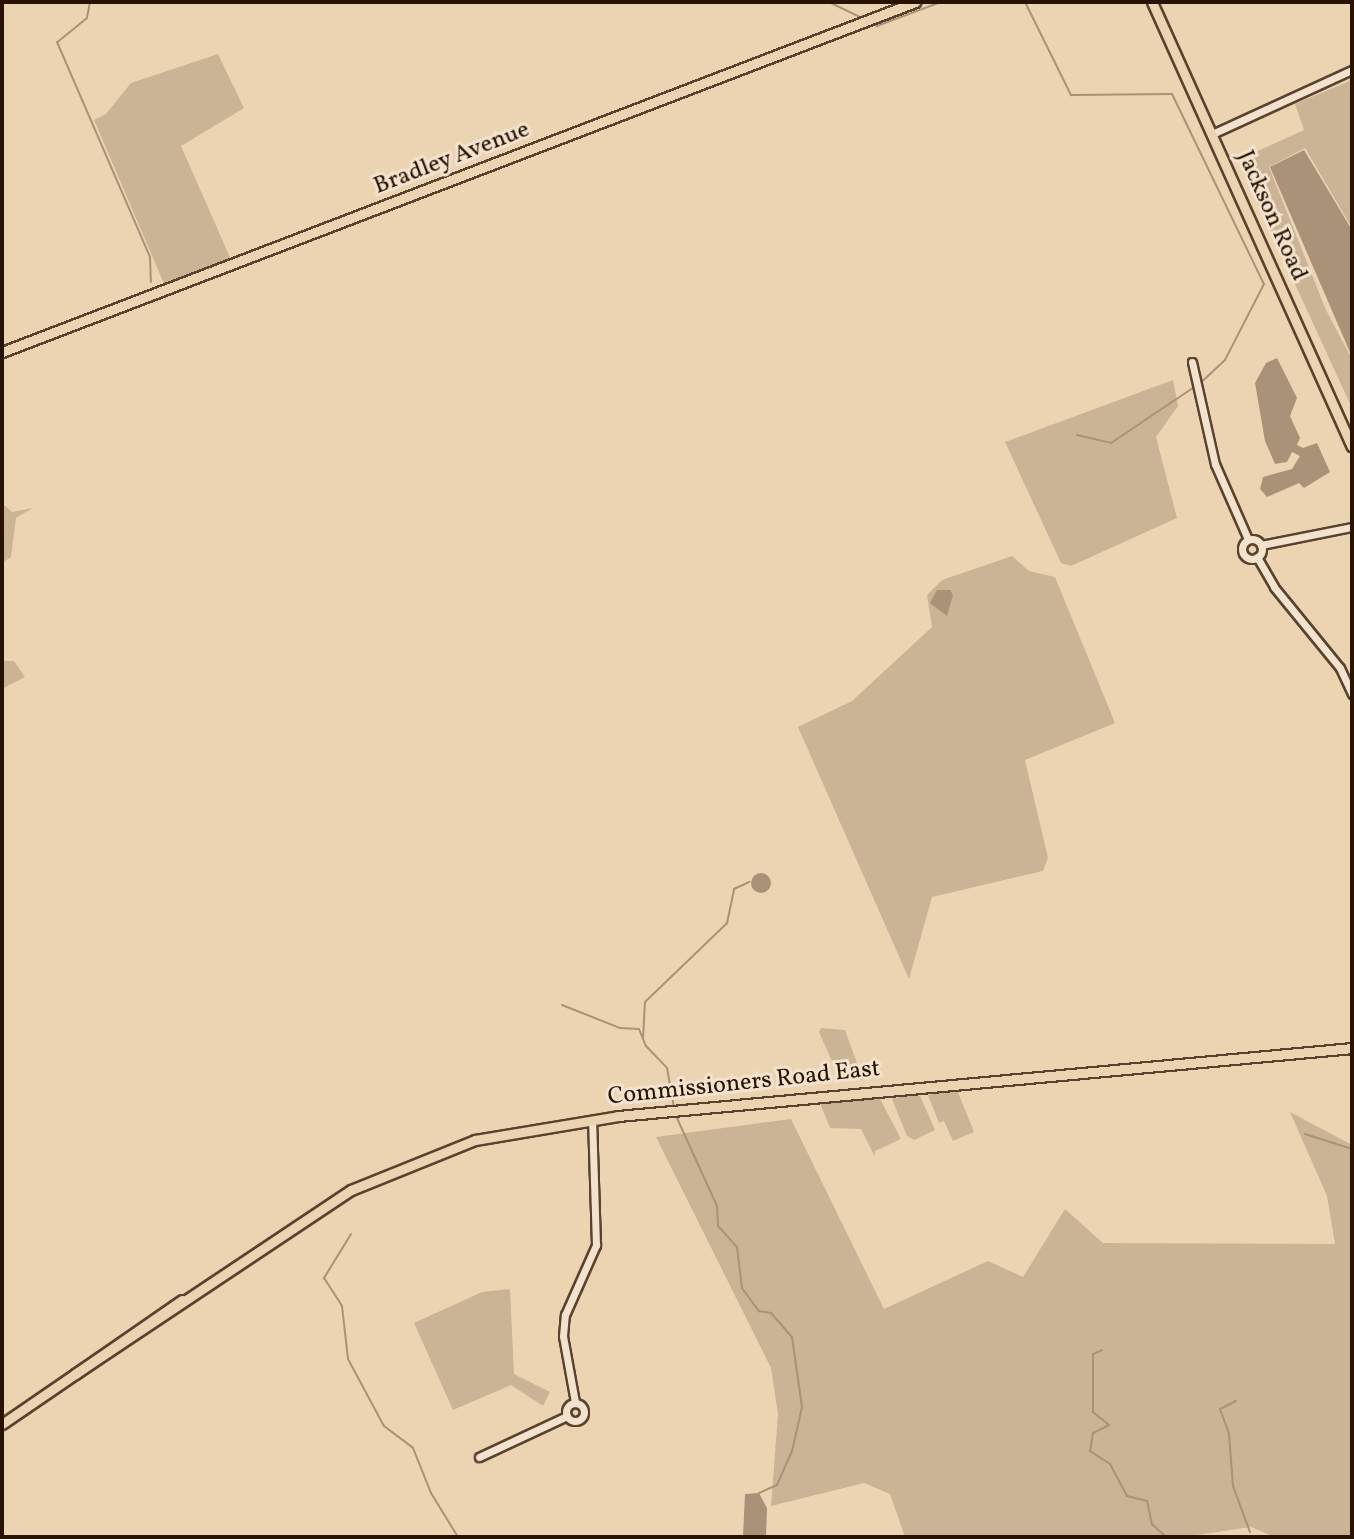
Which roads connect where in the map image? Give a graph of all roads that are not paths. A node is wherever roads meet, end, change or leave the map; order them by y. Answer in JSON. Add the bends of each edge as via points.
{"nodes":[{"id":1,"x":915,"y":2,"type":"edge"},
{"id":2,"x":1152,"y":2,"type":"edge"},
{"id":3,"x":1352,"y":70,"type":"edge"},
{"id":4,"x":1212,"y":134,"type":"junction"},
{"id":5,"x":2,"y":352,"type":"edge"},
{"id":6,"x":1192,"y":362,"type":"dead end"},
{"id":7,"x":1352,"y":446,"type":"edge"},
{"id":8,"x":1352,"y":527,"type":"edge"},
{"id":9,"x":1248,"y":539,"type":"junction"},
{"id":10,"x":1261,"y":545,"type":"junction"},
{"id":11,"x":1257,"y":557,"type":"junction"},
{"id":12,"x":1352,"y":694,"type":"edge"},
{"id":13,"x":1352,"y":1048,"type":"edge"},
{"id":14,"x":592,"y":1121,"type":"junction"},
{"id":15,"x":575,"y":1402,"type":"junction"},
{"id":16,"x":567,"y":1416,"type":"junction"},
{"id":17,"x":2,"y":1424,"type":"edge"},
{"id":18,"x":479,"y":1457,"type":"dead end"}],
"edges":[{"from":1,"to":5,"type":"main road","name":"Bradley Avenue"},
{"from":2,"to":4,"type":"main road","name":"Jackson Road"},
{"from":3,"to":4,"type":"street"},
{"from":4,"to":7,"type":"main road","name":"Jackson Road"},
{"from":6,"to":9,"type":"street","via":[[1215,464]]},
{"from":8,"to":10,"type":"street"},
{"from":9,"to":10,"type":"street"},
{"from":9,"to":11,"type":"street","via":[[1243,553]]},
{"from":10,"to":11,"type":"street"},
{"from":11,"to":12,"type":"street","via":[[1274,587],[1340,668]]},
{"from":13,"to":14,"type":"main road","name":"Commissioners Road East"},
{"from":14,"to":15,"type":"street","via":[[596,1241],[565,1315],[563,1336]]},
{"from":14,"to":17,"type":"main road","name":"Commissioners Road East","via":[[475,1140],[351,1190]]},
{"from":15,"to":16,"type":"street","via":[[566,1408]]},
{"from":15,"to":16,"type":"street","via":[[583,1415],[575,1421]]},
{"from":16,"to":18,"type":"street"}]}
